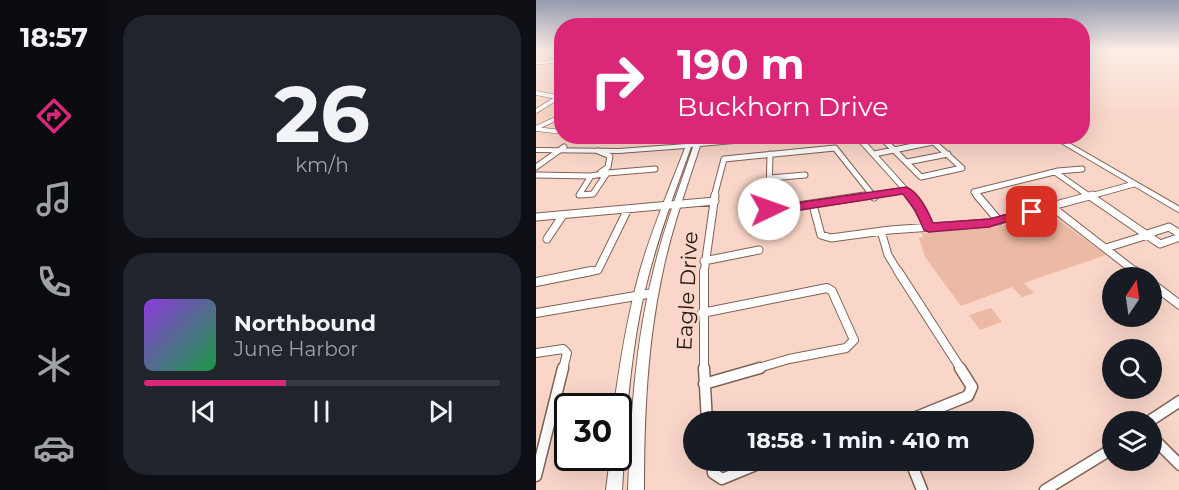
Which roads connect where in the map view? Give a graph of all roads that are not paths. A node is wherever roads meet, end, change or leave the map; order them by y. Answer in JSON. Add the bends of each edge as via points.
{"nodes":[{"id":1,"x":536,"y":93,"type":"edge"},
{"id":2,"x":554,"y":95,"type":"edge"},
{"id":3,"x":548,"y":97,"type":"junction"},
{"id":4,"x":554,"y":98,"type":"edge"},
{"id":5,"x":554,"y":101,"type":"edge"},
{"id":6,"x":536,"y":111,"type":"edge"},
{"id":7,"x":554,"y":120,"type":"edge"},
{"id":8,"x":536,"y":129,"type":"edge"},
{"id":9,"x":554,"y":131,"type":"edge"},
{"id":10,"x":644,"y":144,"type":"edge"},
{"id":11,"x":670,"y":144,"type":"edge"},
{"id":12,"x":693,"y":144,"type":"edge"},
{"id":13,"x":865,"y":144,"type":"edge"},
{"id":14,"x":889,"y":144,"type":"edge"},
{"id":15,"x":922,"y":144,"type":"edge"},
{"id":16,"x":936,"y":144,"type":"edge"},
{"id":17,"x":1066,"y":144,"type":"edge"},
{"id":18,"x":536,"y":145,"type":"edge"},
{"id":19,"x":561,"y":149,"type":"junction"},
{"id":20,"x":894,"y":149,"type":"junction"},
{"id":21,"x":536,"y":150,"type":"edge"},
{"id":22,"x":609,"y":153,"type":"junction"},
{"id":23,"x":770,"y":154,"type":"junction"},
{"id":24,"x":874,"y":154,"type":"junction"},
{"id":25,"x":948,"y":154,"type":"junction"},
{"id":26,"x":907,"y":162,"type":"junction"},
{"id":27,"x":536,"y":167,"type":"edge"},
{"id":28,"x":655,"y":169,"type":"dead end"},
{"id":29,"x":1082,"y":169,"type":"dead end"},
{"id":30,"x":1055,"y":172,"type":"junction"},
{"id":31,"x":607,"y":173,"type":"junction"},
{"id":32,"x":599,"y":174,"type":"junction"},
{"id":33,"x":536,"y":175,"type":"edge"},
{"id":34,"x":805,"y":175,"type":"dead end"},
{"id":35,"x":591,"y":177,"type":"junction"},
{"id":36,"x":770,"y":178,"type":"junction"},
{"id":37,"x":1134,"y":184,"type":"junction"},
{"id":38,"x":906,"y":190,"type":"junction"},
{"id":39,"x":1090,"y":196,"type":"junction"},
{"id":40,"x":874,"y":197,"type":"junction"},
{"id":41,"x":714,"y":201,"type":"junction"},
{"id":42,"x":672,"y":205,"type":"junction"},
{"id":43,"x":813,"y":205,"type":"junction"},
{"id":44,"x":1052,"y":207,"type":"junction"},
{"id":45,"x":628,"y":209,"type":"junction"},
{"id":46,"x":1180,"y":211,"type":"edge"},
{"id":47,"x":563,"y":215,"type":"junction"},
{"id":48,"x":536,"y":217,"type":"edge"},
{"id":49,"x":1000,"y":220,"type":"junction"},
{"id":50,"x":929,"y":228,"type":"junction"},
{"id":51,"x":881,"y":231,"type":"junction"},
{"id":52,"x":1147,"y":235,"type":"junction"},
{"id":53,"x":1180,"y":236,"type":"edge"},
{"id":54,"x":547,"y":239,"type":"dead end"},
{"id":55,"x":1106,"y":248,"type":"junction"},
{"id":56,"x":759,"y":250,"type":"dead end"},
{"id":57,"x":704,"y":261,"type":"junction"},
{"id":58,"x":1130,"y":267,"type":"edge"},
{"id":59,"x":536,"y":282,"type":"edge"},
{"id":60,"x":1162,"y":292,"type":"edge"},
{"id":61,"x":646,"y":294,"type":"junction"},
{"id":62,"x":1180,"y":306,"type":"edge"},
{"id":63,"x":536,"y":313,"type":"edge"},
{"id":64,"x":702,"y":314,"type":"junction"},
{"id":65,"x":536,"y":353,"type":"edge"},
{"id":66,"x":704,"y":384,"type":"junction"},
{"id":67,"x":623,"y":393,"type":"edge"},
{"id":68,"x":1180,"y":401,"type":"edge"},
{"id":69,"x":706,"y":411,"type":"edge"},
{"id":70,"x":932,"y":411,"type":"edge"},
{"id":71,"x":1162,"y":413,"type":"edge"},
{"id":72,"x":1162,"y":447,"type":"edge"},
{"id":73,"x":1102,"y":455,"type":"edge"},
{"id":74,"x":1180,"y":465,"type":"edge"},
{"id":75,"x":616,"y":471,"type":"edge"},
{"id":76,"x":713,"y":471,"type":"edge"},
{"id":77,"x":741,"y":471,"type":"edge"},
{"id":78,"x":914,"y":471,"type":"edge"},
{"id":79,"x":536,"y":476,"type":"edge"},
{"id":80,"x":614,"y":490,"type":"edge"},
{"id":81,"x":636,"y":490,"type":"edge"},
{"id":82,"x":922,"y":490,"type":"edge"},
{"id":83,"x":1045,"y":490,"type":"edge"}],
"edges":[{"from":1,"to":3,"type":"street"},
{"from":2,"to":3,"type":"street"},
{"from":3,"to":4,"type":"street"},
{"from":5,"to":6,"type":"street"},
{"from":7,"to":8,"type":"street"},
{"from":8,"to":9,"type":"street"},
{"from":10,"to":19,"type":"main road"},
{"from":11,"to":22,"type":"main road"},
{"from":12,"to":42,"type":"main road"},
{"from":13,"to":24,"type":"street"},
{"from":14,"to":20,"type":"street"},
{"from":15,"to":20,"type":"street"},
{"from":16,"to":25,"type":"street"},
{"from":17,"to":37,"type":"main road"},
{"from":18,"to":19,"type":"main road"},
{"from":19,"to":21,"type":"main road"},
{"from":19,"to":22,"type":"main road"},
{"from":19,"to":27,"type":"street"},
{"from":20,"to":24,"type":"street"},
{"from":20,"to":26,"type":"street"},
{"from":22,"to":32,"type":"street","via":[[608,167]]},
{"from":23,"to":36,"type":"street"},
{"from":23,"to":40,"type":"street","name":"Eagle Drive","via":[[836,148]]},
{"from":23,"to":41,"type":"street","name":"Eagle Drive","via":[[725,158]]},
{"from":24,"to":38,"type":"street"},
{"from":25,"to":26,"type":"street"},
{"from":25,"to":26,"type":"street","via":[[961,168],[921,177]]},
{"from":28,"to":31,"type":"street"},
{"from":29,"to":30,"type":"street"},
{"from":30,"to":39,"type":"street"},
{"from":30,"to":49,"type":"street","via":[[974,192]]},
{"from":31,"to":32,"type":"street"},
{"from":31,"to":35,"type":"street","via":[[593,194],[579,195]]},
{"from":32,"to":35,"type":"street"},
{"from":33,"to":35,"type":"street"},
{"from":34,"to":36,"type":"street"},
{"from":36,"to":43,"type":"street","via":[[770,209]]},
{"from":37,"to":39,"type":"street"},
{"from":37,"to":46,"type":"main road"},
{"from":38,"to":40,"type":"street"},
{"from":38,"to":50,"type":"street"},
{"from":39,"to":44,"type":"street"},
{"from":39,"to":52,"type":"street"},
{"from":40,"to":43,"type":"street"},
{"from":41,"to":42,"type":"street"},
{"from":41,"to":57,"type":"street","name":"Eagle Drive"},
{"from":42,"to":45,"type":"street"},
{"from":42,"to":61,"type":"main road"},
{"from":43,"to":51,"type":"street","via":[[825,238]]},
{"from":44,"to":49,"type":"street"},
{"from":44,"to":55,"type":"street"},
{"from":45,"to":47,"type":"street"},
{"from":45,"to":59,"type":"street","via":[[598,270]]},
{"from":47,"to":48,"type":"street"},
{"from":47,"to":54,"type":"street"},
{"from":49,"to":50,"type":"street"},
{"from":50,"to":51,"type":"street"},
{"from":51,"to":70,"type":"street","via":[[888,255],[972,389],[964,398]]},
{"from":52,"to":53,"type":"street","via":[[1160,244]]},
{"from":52,"to":53,"type":"street","via":[[1169,227]]},
{"from":52,"to":55,"type":"street"},
{"from":55,"to":58,"type":"street"},
{"from":56,"to":57,"type":"street"},
{"from":57,"to":64,"type":"street","name":"Eagle Drive"},
{"from":60,"to":62,"type":"street"},
{"from":61,"to":63,"type":"street"},
{"from":61,"to":67,"type":"main road","via":[[629,342]]},
{"from":61,"to":81,"type":"main road"},
{"from":64,"to":66,"type":"street","name":"Eagle Drive"},
{"from":64,"to":66,"type":"street","via":[[825,287],[832,291],[854,340],[846,348],[789,359]]},
{"from":65,"to":79,"type":"street","via":[[559,349],[567,353]]},
{"from":66,"to":69,"type":"street","name":"Eagle Drive"},
{"from":68,"to":71,"type":"street"},
{"from":72,"to":74,"type":"street"},
{"from":73,"to":83,"type":"street"},
{"from":75,"to":80,"type":"main road"},
{"from":76,"to":77,"type":"street","via":[[722,479]]},
{"from":78,"to":82,"type":"street"}]}
